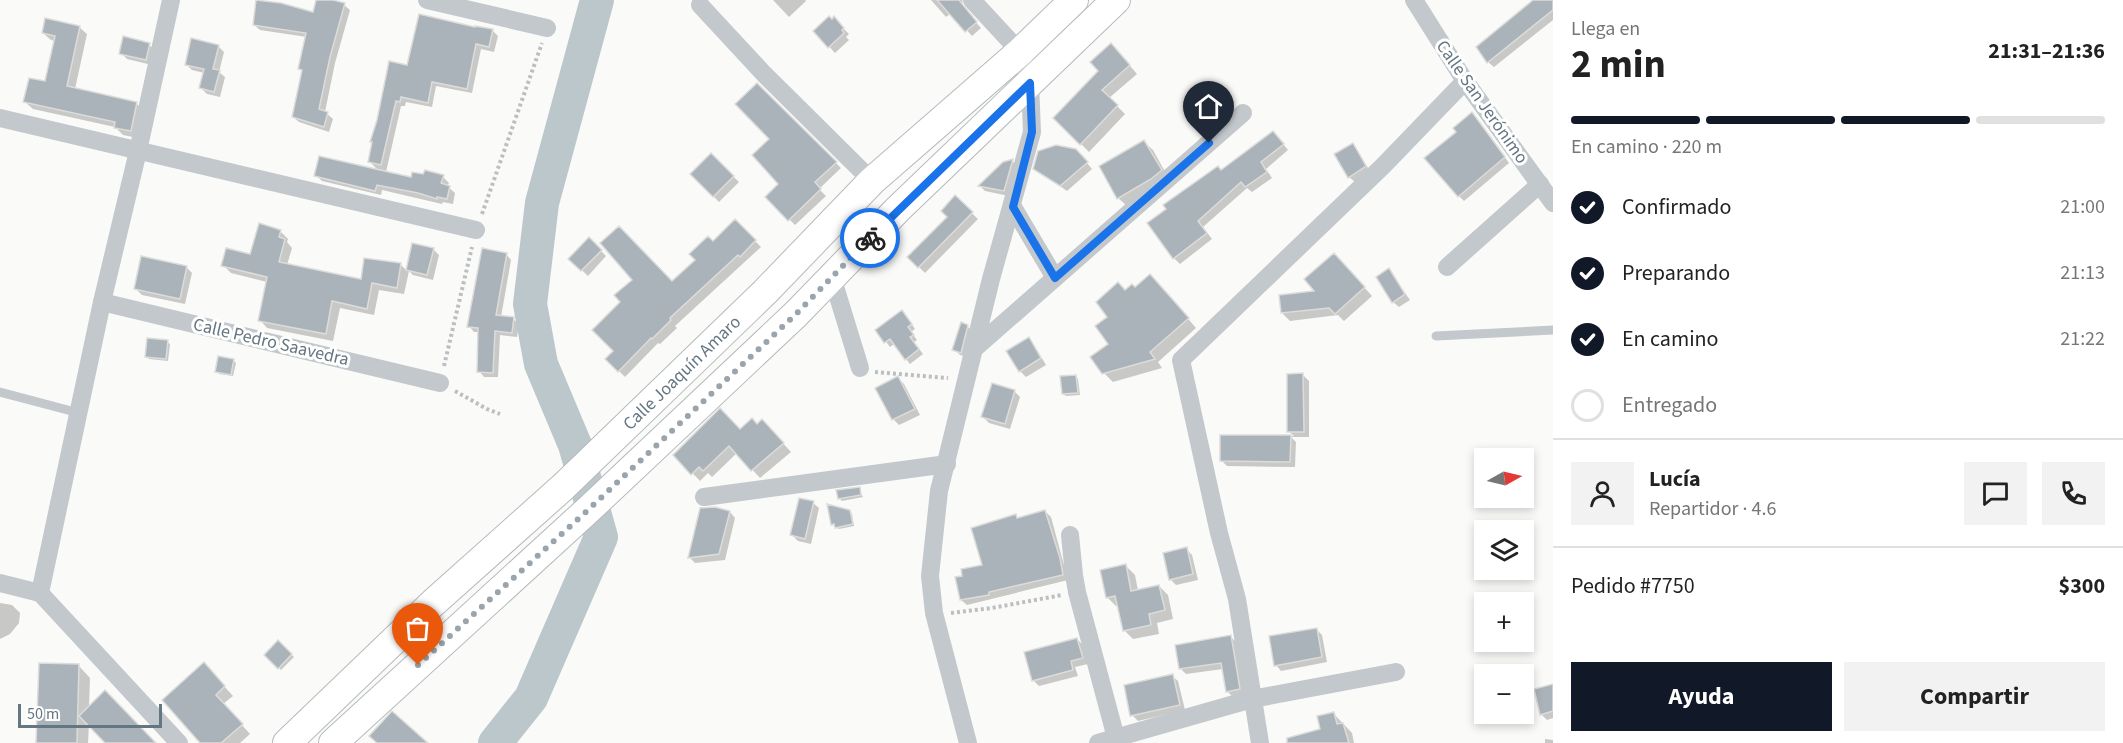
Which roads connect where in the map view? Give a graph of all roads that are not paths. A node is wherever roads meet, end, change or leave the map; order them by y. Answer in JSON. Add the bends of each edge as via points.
{"nodes":[{"id":1,"x":171,"y":0,"type":"edge"},
{"id":2,"x":427,"y":0,"type":"edge"},
{"id":3,"x":972,"y":0,"type":"edge"},
{"id":4,"x":1074,"y":0,"type":"edge"},
{"id":5,"x":1116,"y":0,"type":"edge"},
{"id":6,"x":1414,"y":0,"type":"edge"},
{"id":7,"x":700,"y":4,"type":"dead end"},
{"id":8,"x":547,"y":28,"type":"dead end"},
{"id":9,"x":1020,"y":51,"type":"junction"},
{"id":10,"x":1465,"y":81,"type":"junction"},
{"id":11,"x":1030,"y":83,"type":"junction"},
{"id":12,"x":1243,"y":113,"type":"dead end"},
{"id":13,"x":0,"y":118,"type":"edge"},
{"id":14,"x":138,"y":152,"type":"junction"},
{"id":15,"x":872,"y":181,"type":"junction"},
{"id":16,"x":1540,"y":184,"type":"junction"},
{"id":17,"x":1553,"y":203,"type":"edge"},
{"id":18,"x":1013,"y":207,"type":"junction"},
{"id":19,"x":476,"y":230,"type":"dead end"},
{"id":20,"x":1447,"y":267,"type":"dead end"},
{"id":21,"x":832,"y":278,"type":"junction"},
{"id":22,"x":1055,"y":278,"type":"junction"},
{"id":23,"x":102,"y":302,"type":"junction"},
{"id":24,"x":1553,"y":330,"type":"edge"},
{"id":25,"x":1436,"y":336,"type":"dead end"},
{"id":26,"x":974,"y":349,"type":"junction"},
{"id":27,"x":860,"y":368,"type":"road end"},
{"id":28,"x":440,"y":382,"type":"dead end"},
{"id":29,"x":0,"y":392,"type":"edge"},
{"id":30,"x":79,"y":413,"type":"junction"},
{"id":31,"x":947,"y":464,"type":"junction"},
{"id":32,"x":704,"y":496,"type":"dead end"},
{"id":33,"x":1070,"y":536,"type":"dead end"},
{"id":34,"x":0,"y":583,"type":"edge"},
{"id":35,"x":40,"y":593,"type":"junction"},
{"id":36,"x":1396,"y":672,"type":"dead end"},
{"id":37,"x":1252,"y":699,"type":"junction"},
{"id":38,"x":1107,"y":741,"type":"edge"},
{"id":39,"x":179,"y":743,"type":"edge"},
{"id":40,"x":287,"y":743,"type":"edge"},
{"id":41,"x":333,"y":743,"type":"edge"},
{"id":42,"x":968,"y":743,"type":"edge"},
{"id":43,"x":1260,"y":743,"type":"edge"}],
"edges":[{"from":1,"to":14,"type":"street"},
{"from":2,"to":8,"type":"street"},
{"from":3,"to":9,"type":"street"},
{"from":4,"to":9,"type":"main road","name":"Calle Joaquín Amaro"},
{"from":5,"to":11,"type":"main road","name":"Calle Joaquín Amaro"},
{"from":6,"to":10,"type":"street","name":"Calle San Jerónimo"},
{"from":7,"to":15,"type":"street","via":[[764,75]]},
{"from":9,"to":11,"type":"street"},
{"from":9,"to":15,"type":"main road","name":"Calle Joaquín Amaro"},
{"from":10,"to":16,"type":"street","name":"Calle San Jerónimo"},
{"from":10,"to":37,"type":"street","via":[[1181,360],[1237,599]]},
{"from":11,"to":18,"type":"street","via":[[1032,132]]},
{"from":11,"to":21,"type":"main road","name":"Calle Joaquín Amaro"},
{"from":12,"to":22,"type":"street"},
{"from":13,"to":14,"type":"street"},
{"from":14,"to":19,"type":"street"},
{"from":14,"to":23,"type":"street"},
{"from":15,"to":40,"type":"main road","name":"Calle Joaquín Amaro","via":[[765,292],[563,487],[433,603]]},
{"from":16,"to":17,"type":"street","name":"Calle San Jerónimo"},
{"from":16,"to":20,"type":"street"},
{"from":18,"to":22,"type":"street"},
{"from":18,"to":26,"type":"street"},
{"from":21,"to":27,"type":"street"},
{"from":21,"to":41,"type":"main road","name":"Calle Joaquín Amaro","via":[[588,510]]},
{"from":22,"to":26,"type":"street"},
{"from":23,"to":28,"type":"street","name":"Calle Pedro Saavedra"},
{"from":23,"to":30,"type":"street"},
{"from":24,"to":25,"type":"lane"},
{"from":26,"to":31,"type":"street"},
{"from":29,"to":30,"type":"lane"},
{"from":30,"to":35,"type":"street"},
{"from":31,"to":32,"type":"street"},
{"from":31,"to":42,"type":"street","via":[[939,491],[930,576],[934,613]]},
{"from":33,"to":38,"type":"street","via":[[1077,592]]},
{"from":34,"to":35,"type":"street"},
{"from":35,"to":39,"type":"street"},
{"from":36,"to":37,"type":"street"},
{"from":37,"to":38,"type":"street"},
{"from":37,"to":43,"type":"street"}]}
